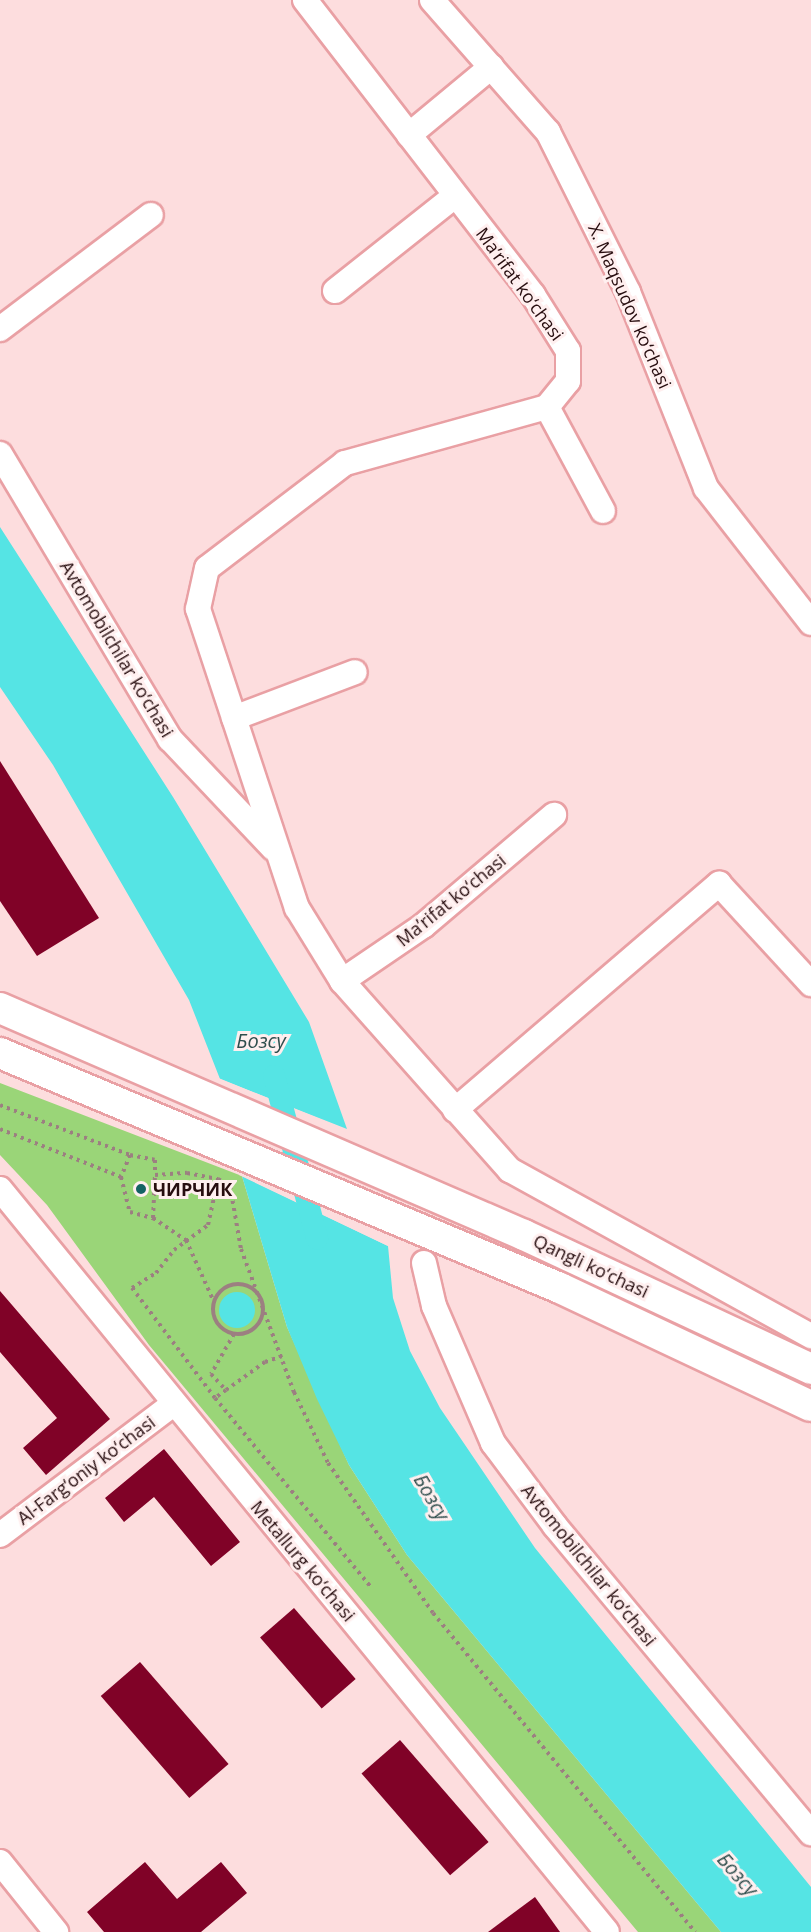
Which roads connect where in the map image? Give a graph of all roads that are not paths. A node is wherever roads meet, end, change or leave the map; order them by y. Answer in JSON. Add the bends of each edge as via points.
{"nodes":[{"id":1,"x":305,"y":0,"type":"edge"},
{"id":2,"x":432,"y":0,"type":"edge"},
{"id":3,"x":491,"y":67,"type":"junction"},
{"id":4,"x":409,"y":135,"type":"junction"},
{"id":5,"x":455,"y":195,"type":"junction"},
{"id":6,"x":152,"y":215,"type":"dead end"},
{"id":7,"x":334,"y":291,"type":"dead end"},
{"id":8,"x":0,"y":329,"type":"edge"},
{"id":9,"x":547,"y":407,"type":"junction"},
{"id":10,"x":0,"y":454,"type":"edge"},
{"id":11,"x":603,"y":511,"type":"dead end"},
{"id":12,"x":811,"y":623,"type":"edge"},
{"id":13,"x":355,"y":672,"type":"dead end"},
{"id":14,"x":234,"y":718,"type":"junction"},
{"id":15,"x":554,"y":815,"type":"dead end"},
{"id":16,"x":279,"y":854,"type":"junction"},
{"id":17,"x":342,"y":981,"type":"junction"},
{"id":18,"x":811,"y":984,"type":"edge"},
{"id":19,"x":0,"y":1008,"type":"edge"},
{"id":20,"x":0,"y":1053,"type":"edge"},
{"id":21,"x":455,"y":1110,"type":"junction"},
{"id":22,"x":0,"y":1189,"type":"edge"},
{"id":23,"x":424,"y":1263,"type":"dead end"},
{"id":24,"x":811,"y":1336,"type":"edge"},
{"id":25,"x":811,"y":1369,"type":"edge"},
{"id":26,"x":172,"y":1405,"type":"junction"},
{"id":27,"x":811,"y":1406,"type":"edge"},
{"id":28,"x":0,"y":1535,"type":"edge"},
{"id":29,"x":811,"y":1833,"type":"edge"},
{"id":30,"x":0,"y":1862,"type":"edge"},
{"id":31,"x":56,"y":1932,"type":"edge"},
{"id":32,"x":607,"y":1932,"type":"edge"}],
"edges":[{"from":1,"to":4,"type":"street","name":"Maʼrifat ko‘chasi"},
{"from":2,"to":3,"type":"street","name":"X. Maqsudov ko‘chasi"},
{"from":3,"to":4,"type":"street"},
{"from":3,"to":12,"type":"street","name":"X. Maqsudov ko‘chasi","via":[[548,132],[628,292],[706,488]]},
{"from":4,"to":5,"type":"street","name":"Maʼrifat ko‘chasi"},
{"from":5,"to":7,"type":"street"},
{"from":5,"to":9,"type":"street","name":"Maʼrifat ko‘chasi","via":[[533,295],[568,351],[568,381]]},
{"from":6,"to":8,"type":"street"},
{"from":9,"to":11,"type":"street"},
{"from":9,"to":14,"type":"street","via":[[345,463],[207,568],[198,609]]},
{"from":10,"to":16,"type":"street","name":"Avtomobilchilar ko‘chasi","via":[[170,739]]},
{"from":13,"to":14,"type":"street"},
{"from":14,"to":16,"type":"street"},
{"from":15,"to":17,"type":"street","name":"Maʼrifat ko‘chasi","via":[[423,926]]},
{"from":16,"to":17,"type":"street","via":[[297,908]]},
{"from":17,"to":21,"type":"street"},
{"from":18,"to":21,"type":"street","via":[[718,884]]},
{"from":19,"to":25,"type":"main road","name":"Qangli ko‘chasi","via":[[369,1168]]},
{"from":20,"to":27,"type":"main road","name":"Qangli ko‘chasi","via":[[560,1288]]},
{"from":21,"to":24,"type":"street","via":[[510,1170]]},
{"from":22,"to":26,"type":"street","name":"Metallurg ko‘chasi"},
{"from":23,"to":29,"type":"street","name":"Avtomobilchilar ko‘chasi","via":[[434,1306],[493,1443],[555,1526]]},
{"from":26,"to":28,"type":"street","name":"Al-Farg‘oniy ko‘chasi"},
{"from":26,"to":32,"type":"street","name":"Metallurg ko‘chasi"},
{"from":30,"to":31,"type":"street"}]}
